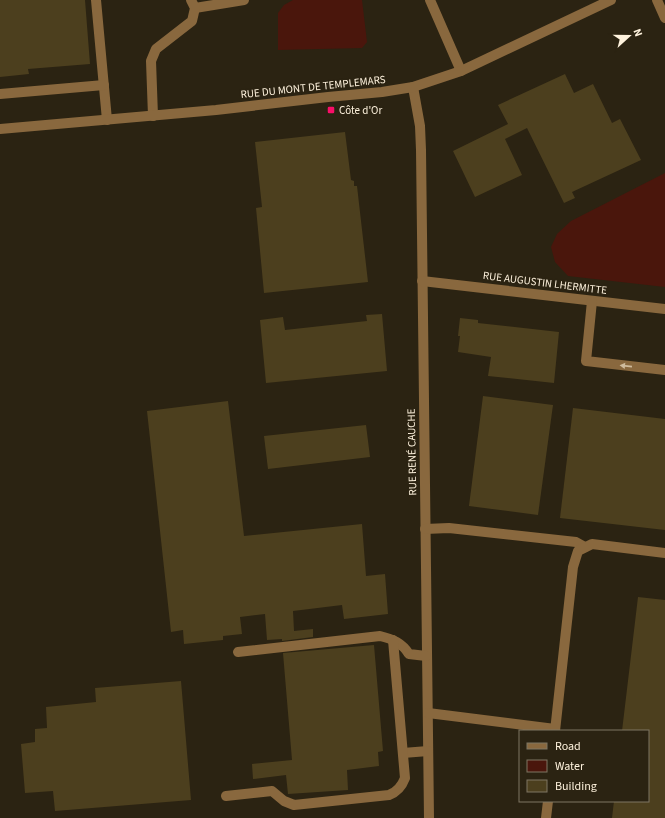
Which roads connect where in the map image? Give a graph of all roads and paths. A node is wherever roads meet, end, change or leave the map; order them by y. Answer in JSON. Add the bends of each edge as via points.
{"nodes":[{"id":1,"x":96,"y":0,"type":"edge"},
{"id":2,"x":244,"y":0,"type":"edge"},
{"id":3,"x":430,"y":0,"type":"edge"},
{"id":4,"x":611,"y":0,"type":"edge"},
{"id":5,"x":657,"y":0,"type":"edge"},
{"id":6,"x":193,"y":4,"type":"edge"},
{"id":7,"x":665,"y":18,"type":"edge"},
{"id":8,"x":461,"y":71,"type":"junction"},
{"id":9,"x":104,"y":85,"type":"junction"},
{"id":10,"x":413,"y":87,"type":"junction"},
{"id":11,"x":0,"y":94,"type":"edge"},
{"id":12,"x":153,"y":116,"type":"junction"},
{"id":13,"x":107,"y":120,"type":"junction"},
{"id":14,"x":0,"y":129,"type":"edge"},
{"id":15,"x":422,"y":281,"type":"junction"},
{"id":16,"x":592,"y":301,"type":"junction"},
{"id":17,"x":665,"y":309,"type":"edge"},
{"id":18,"x":665,"y":370,"type":"edge"},
{"id":19,"x":425,"y":529,"type":"junction"},
{"id":20,"x":585,"y":547,"type":"junction"},
{"id":21,"x":665,"y":553,"type":"edge"},
{"id":22,"x":393,"y":640,"type":"junction"},
{"id":23,"x":238,"y":652,"type":"dead end"},
{"id":24,"x":426,"y":656,"type":"junction"},
{"id":25,"x":428,"y":713,"type":"junction"},
{"id":26,"x":555,"y":730,"type":"edge"},
{"id":27,"x":428,"y":751,"type":"junction"},
{"id":28,"x":403,"y":753,"type":"junction"},
{"id":29,"x":226,"y":796,"type":"dead end"},
{"id":30,"x":548,"y":802,"type":"edge"},
{"id":31,"x":429,"y":818,"type":"edge"},
{"id":32,"x":546,"y":818,"type":"edge"}],
"edges":[{"from":1,"to":9,"type":"street"},
{"from":2,"to":6,"type":"street"},
{"from":3,"to":8,"type":"street"},
{"from":4,"to":8,"type":"street","name":"RUE DU MONT DE TEMPLEMARS"},
{"from":5,"to":7,"type":"street"},
{"from":6,"to":12,"type":"street","via":[[192,22],[156,49],[151,61]]},
{"from":8,"to":10,"type":"street","name":"RUE DU MONT DE TEMPLEMARS"},
{"from":9,"to":11,"type":"street"},
{"from":9,"to":13,"type":"street"},
{"from":10,"to":12,"type":"street","name":"RUE DU MONT DE TEMPLEMARS"},
{"from":10,"to":15,"type":"street","name":"RUE RENÉ CAUCHE","via":[[421,136]]},
{"from":12,"to":13,"type":"street","name":"RUE DU MONT DE TEMPLEMARS"},
{"from":13,"to":14,"type":"street","name":"RUE DU MONT DE TEMPLEMARS"},
{"from":15,"to":16,"type":"street","name":"RUE AUGUSTIN LHERMITTE"},
{"from":15,"to":19,"type":"street","name":"RUE RENÉ CAUCHE"},
{"from":16,"to":17,"type":"street","name":"RUE AUGUSTIN LHERMITTE"},
{"from":18,"to":16,"type":"street","one_way":true,"via":[[586,361]]},
{"from":19,"to":20,"type":"street","via":[[449,528],[569,541]]},
{"from":19,"to":24,"type":"street","name":"RUE RENÉ CAUCHE"},
{"from":20,"to":21,"type":"street","via":[[592,544]]},
{"from":20,"to":26,"type":"street","via":[[578,551],[573,567]]},
{"from":22,"to":23,"type":"street","via":[[380,636]]},
{"from":22,"to":24,"type":"street","via":[[410,654]]},
{"from":22,"to":28,"type":"street"},
{"from":24,"to":25,"type":"street","name":"RUE RENÉ CAUCHE"},
{"from":25,"to":26,"type":"street"},
{"from":25,"to":27,"type":"street","name":"RUE RENÉ CAUCHE"},
{"from":27,"to":28,"type":"street"},
{"from":27,"to":31,"type":"street","name":"RUE RENÉ CAUCHE"},
{"from":28,"to":29,"type":"street","via":[[403,783],[389,795],[294,805],[272,791]]},
{"from":30,"to":32,"type":"street"}]}
